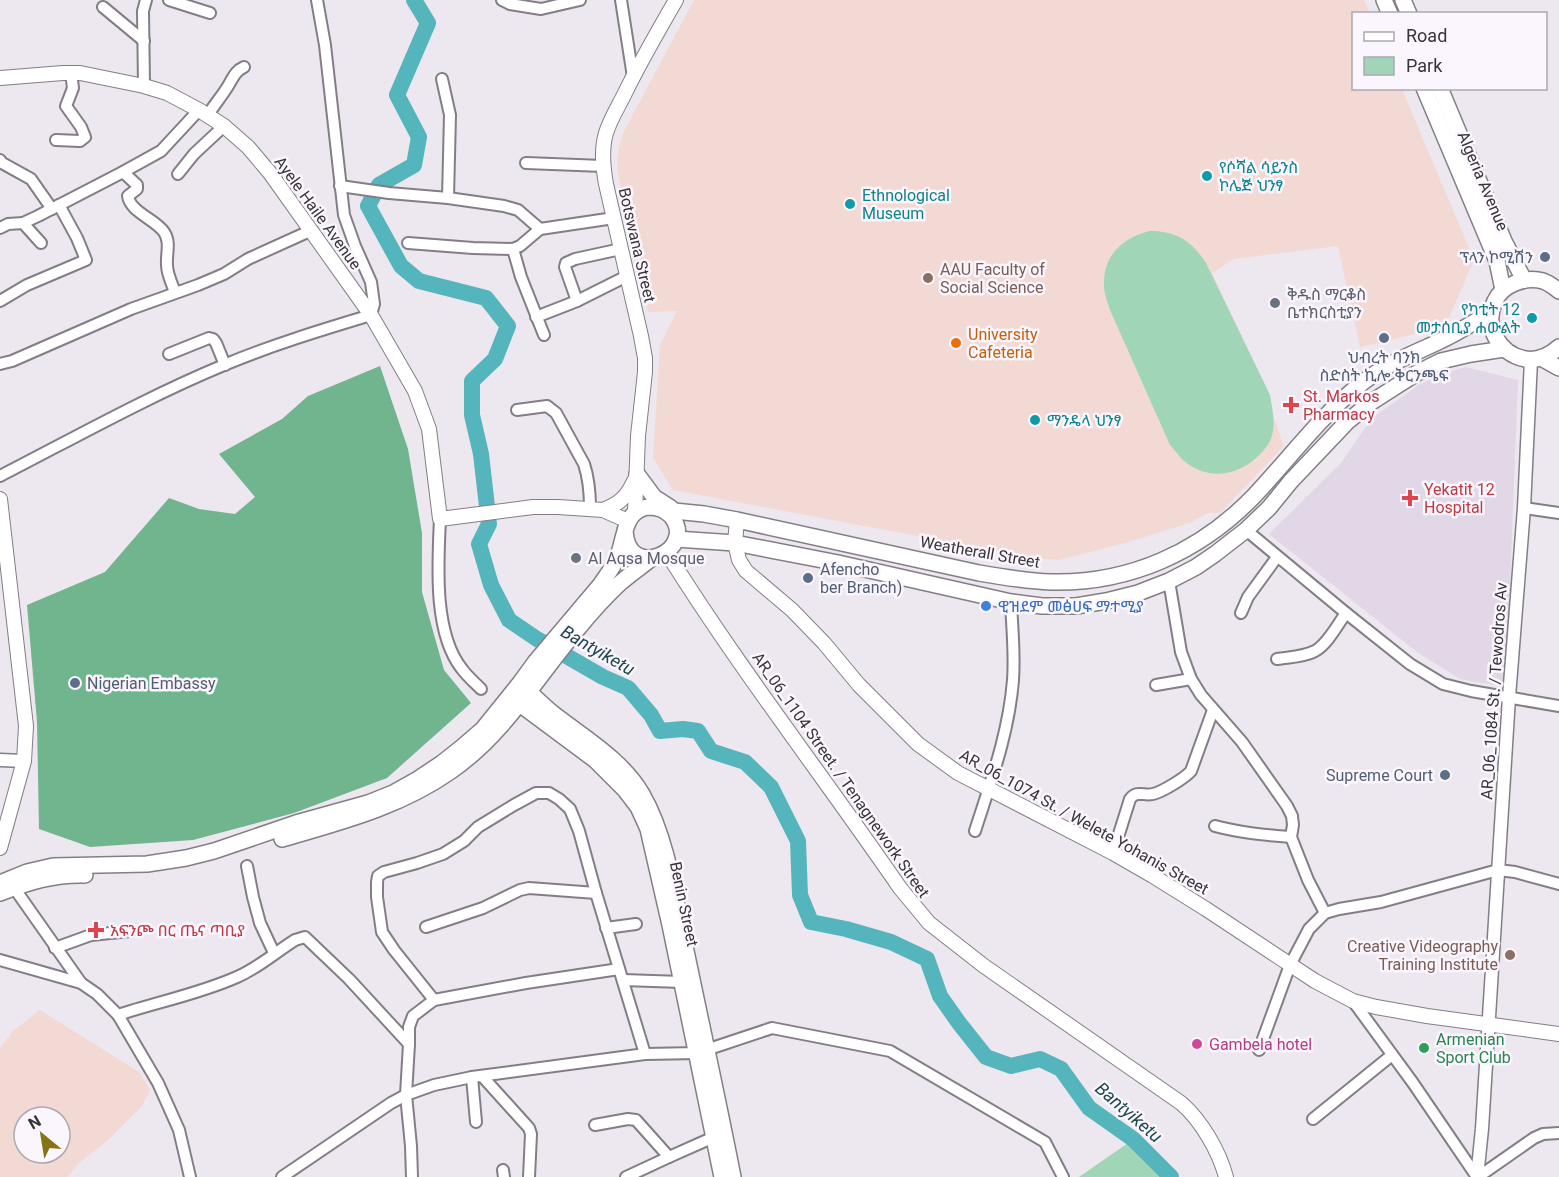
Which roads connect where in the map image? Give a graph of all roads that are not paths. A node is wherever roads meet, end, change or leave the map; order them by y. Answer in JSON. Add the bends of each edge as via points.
{"nodes":[{"id":1,"x":146,"y":0,"type":"edge"},
{"id":2,"x":170,"y":0,"type":"edge"},
{"id":3,"x":318,"y":0,"type":"edge"},
{"id":4,"x":502,"y":0,"type":"edge"},
{"id":5,"x":580,"y":0,"type":"edge"},
{"id":6,"x":621,"y":0,"type":"edge"},
{"id":7,"x":676,"y":0,"type":"edge"},
{"id":8,"x":103,"y":7,"type":"dead end"},
{"id":9,"x":210,"y":13,"type":"dead end"},
{"id":10,"x":144,"y":41,"type":"junction"},
{"id":11,"x":244,"y":67,"type":"dead end"},
{"id":12,"x":71,"y":73,"type":"junction"},
{"id":13,"x":633,"y":76,"type":"junction"},
{"id":14,"x":0,"y":78,"type":"edge"},
{"id":15,"x":442,"y":79,"type":"dead end"},
{"id":16,"x":144,"y":86,"type":"junction"},
{"id":17,"x":1425,"y":90,"type":"edge"},
{"id":18,"x":1441,"y":90,"type":"edge"},
{"id":19,"x":203,"y":112,"type":"junction"},
{"id":20,"x":224,"y":126,"type":"junction"},
{"id":21,"x":56,"y":140,"type":"dead end"},
{"id":22,"x":0,"y":160,"type":"edge"},
{"id":23,"x":526,"y":163,"type":"dead end"},
{"id":24,"x":603,"y":166,"type":"junction"},
{"id":25,"x":123,"y":172,"type":"junction"},
{"id":26,"x":178,"y":174,"type":"dead end"},
{"id":27,"x":1470,"y":177,"type":"junction"},
{"id":28,"x":340,"y":186,"type":"junction"},
{"id":29,"x":448,"y":198,"type":"junction"},
{"id":30,"x":55,"y":207,"type":"junction"},
{"id":31,"x":614,"y":218,"type":"junction"},
{"id":32,"x":23,"y":223,"type":"junction"},
{"id":33,"x":0,"y":228,"type":"edge"},
{"id":34,"x":540,"y":228,"type":"junction"},
{"id":35,"x":312,"y":230,"type":"junction"},
{"id":36,"x":41,"y":243,"type":"dead end"},
{"id":37,"x":408,"y":243,"type":"dead end"},
{"id":38,"x":513,"y":249,"type":"junction"},
{"id":39,"x":621,"y":249,"type":"junction"},
{"id":40,"x":627,"y":276,"type":"junction"},
{"id":41,"x":1524,"y":280,"type":"junction"},
{"id":42,"x":1503,"y":290,"type":"junction"},
{"id":43,"x":1559,"y":291,"type":"edge"},
{"id":44,"x":175,"y":292,"type":"junction"},
{"id":45,"x":0,"y":301,"type":"edge"},
{"id":46,"x":577,"y":301,"type":"junction"},
{"id":47,"x":1491,"y":312,"type":"junction"},
{"id":48,"x":371,"y":315,"type":"junction"},
{"id":49,"x":536,"y":317,"type":"junction"},
{"id":50,"x":544,"y":335,"type":"dead end"},
{"id":51,"x":1559,"y":347,"type":"edge"},
{"id":52,"x":1504,"y":350,"type":"junction"},
{"id":53,"x":169,"y":354,"type":"dead end"},
{"id":54,"x":1536,"y":359,"type":"junction"},
{"id":55,"x":0,"y":364,"type":"edge"},
{"id":56,"x":225,"y":365,"type":"junction"},
{"id":57,"x":1559,"y":368,"type":"edge"},
{"id":58,"x":1357,"y":386,"type":"junction"},
{"id":59,"x":1370,"y":403,"type":"junction"},
{"id":60,"x":517,"y":411,"type":"dead end"},
{"id":61,"x":637,"y":474,"type":"junction"},
{"id":62,"x":0,"y":476,"type":"edge"},
{"id":63,"x":0,"y":499,"type":"edge"},
{"id":64,"x":1524,"y":508,"type":"junction"},
{"id":65,"x":597,"y":509,"type":"junction"},
{"id":66,"x":670,"y":511,"type":"junction"},
{"id":67,"x":1559,"y":513,"type":"edge"},
{"id":68,"x":440,"y":519,"type":"junction"},
{"id":69,"x":737,"y":520,"type":"junction"},
{"id":70,"x":629,"y":521,"type":"junction"},
{"id":71,"x":1246,"y":530,"type":"junction"},
{"id":72,"x":676,"y":539,"type":"junction"},
{"id":73,"x":735,"y":543,"type":"junction"},
{"id":74,"x":667,"y":553,"type":"junction"},
{"id":75,"x":1277,"y":557,"type":"junction"},
{"id":76,"x":652,"y":558,"type":"junction"},
{"id":77,"x":1169,"y":580,"type":"junction"},
{"id":78,"x":6,"y":596,"type":"edge"},
{"id":79,"x":1011,"y":602,"type":"junction"},
{"id":80,"x":1242,"y":613,"type":"dead end"},
{"id":81,"x":1346,"y":614,"type":"junction"},
{"id":82,"x":571,"y":627,"type":"junction"},
{"id":83,"x":1277,"y":659,"type":"dead end"},
{"id":84,"x":540,"y":669,"type":"junction"},
{"id":85,"x":1191,"y":679,"type":"junction"},
{"id":86,"x":1156,"y":685,"type":"dead end"},
{"id":87,"x":481,"y":689,"type":"dead end"},
{"id":88,"x":519,"y":694,"type":"junction"},
{"id":89,"x":1509,"y":697,"type":"junction"},
{"id":90,"x":1559,"y":706,"type":"edge"},
{"id":91,"x":1213,"y":710,"type":"junction"},
{"id":92,"x":554,"y":714,"type":"junction"},
{"id":93,"x":499,"y":727,"type":"junction"},
{"id":94,"x":554,"y":730,"type":"junction"},
{"id":95,"x":12,"y":761,"type":"edge"},
{"id":96,"x":988,"y":789,"type":"junction"},
{"id":97,"x":1215,"y":826,"type":"dead end"},
{"id":98,"x":975,"y":831,"type":"dead end"},
{"id":99,"x":1291,"y":837,"type":"junction"},
{"id":100,"x":0,"y":848,"type":"edge"},
{"id":101,"x":1113,"y":853,"type":"junction"},
{"id":102,"x":187,"y":862,"type":"junction"},
{"id":103,"x":247,"y":866,"type":"dead end"},
{"id":104,"x":1498,"y":870,"type":"junction"},
{"id":105,"x":1558,"y":883,"type":"edge"},
{"id":106,"x":6,"y":886,"type":"edge"},
{"id":107,"x":596,"y":893,"type":"junction"},
{"id":108,"x":1325,"y":913,"type":"junction"},
{"id":109,"x":636,"y":924,"type":"dead end"},
{"id":110,"x":426,"y":927,"type":"dead end"},
{"id":111,"x":606,"y":928,"type":"junction"},
{"id":112,"x":130,"y":931,"type":"dead end"},
{"id":113,"x":55,"y":948,"type":"junction"},
{"id":114,"x":274,"y":953,"type":"junction"},
{"id":115,"x":0,"y":960,"type":"edge"},
{"id":116,"x":1290,"y":965,"type":"junction"},
{"id":117,"x":621,"y":975,"type":"junction"},
{"id":118,"x":687,"y":981,"type":"junction"},
{"id":119,"x":81,"y":983,"type":"junction"},
{"id":120,"x":434,"y":1000,"type":"junction"},
{"id":121,"x":1353,"y":1001,"type":"junction"},
{"id":122,"x":118,"y":1016,"type":"junction"},
{"id":123,"x":1488,"y":1024,"type":"junction"},
{"id":124,"x":1559,"y":1034,"type":"edge"},
{"id":125,"x":409,"y":1044,"type":"junction"},
{"id":126,"x":1259,"y":1050,"type":"dead end"},
{"id":127,"x":702,"y":1051,"type":"junction"},
{"id":128,"x":645,"y":1054,"type":"junction"},
{"id":129,"x":1392,"y":1055,"type":"junction"},
{"id":130,"x":477,"y":1076,"type":"junction"},
{"id":131,"x":406,"y":1095,"type":"junction"},
{"id":132,"x":1313,"y":1119,"type":"dead end"},
{"id":133,"x":476,"y":1122,"type":"dead end"},
{"id":134,"x":595,"y":1125,"type":"dead end"},
{"id":135,"x":1559,"y":1133,"type":"edge"},
{"id":136,"x":714,"y":1137,"type":"junction"},
{"id":137,"x":669,"y":1157,"type":"junction"},
{"id":138,"x":190,"y":1177,"type":"edge"},
{"id":139,"x":282,"y":1177,"type":"edge"},
{"id":140,"x":412,"y":1177,"type":"edge"},
{"id":141,"x":529,"y":1177,"type":"edge"},
{"id":142,"x":626,"y":1177,"type":"edge"},
{"id":143,"x":722,"y":1177,"type":"edge"},
{"id":144,"x":733,"y":1177,"type":"edge"},
{"id":145,"x":1063,"y":1177,"type":"edge"},
{"id":146,"x":1226,"y":1177,"type":"edge"},
{"id":147,"x":1477,"y":1177,"type":"edge"}],
"edges":[{"from":1,"to":10,"type":"street"},
{"from":2,"to":9,"type":"street"},
{"from":3,"to":28,"type":"street"},
{"from":4,"to":5,"type":"street","via":[[541,9]]},
{"from":6,"to":13,"type":"street"},
{"from":7,"to":13,"type":"main road","name":"Botswana Street"},
{"from":8,"to":10,"type":"street"},
{"from":10,"to":16,"type":"street"},
{"from":11,"to":19,"type":"street"},
{"from":12,"to":14,"type":"main road","name":"Ayele Haile Avenue"},
{"from":12,"to":16,"type":"main road","name":"Ayele Haile Avenue"},
{"from":12,"to":21,"type":"street","via":[[73,88],[66,106],[85,137],[80,141]]},
{"from":13,"to":24,"type":"main road","name":"Botswana Street","via":[[606,132]]},
{"from":15,"to":29,"type":"street","via":[[450,115]]},
{"from":16,"to":19,"type":"main road","name":"Ayele Haile Avenue"},
{"from":17,"to":27,"type":"main road","name":"Algeria Avenue"},
{"from":18,"to":27,"type":"main road","name":"Algeria Avenue"},
{"from":19,"to":20,"type":"main road","name":"Ayele Haile Avenue"},
{"from":19,"to":25,"type":"street","via":[[164,149]]},
{"from":20,"to":26,"type":"street"},
{"from":20,"to":35,"type":"main road","name":"Ayele Haile Avenue","via":[[270,173]]},
{"from":22,"to":30,"type":"street","via":[[31,179]]},
{"from":23,"to":24,"type":"street"},
{"from":24,"to":31,"type":"main road","name":"Botswana Street"},
{"from":25,"to":30,"type":"street"},
{"from":25,"to":44,"type":"street","via":[[137,185],[129,200],[167,238],[166,265]]},
{"from":27,"to":41,"type":"main road","name":"Algeria Avenue"},
{"from":27,"to":42,"type":"main road","name":"Algeria Avenue"},
{"from":28,"to":29,"type":"street"},
{"from":28,"to":48,"type":"street","via":[[344,215],[370,282],[374,304]]},
{"from":29,"to":34,"type":"street","via":[[518,210]]},
{"from":30,"to":32,"type":"street"},
{"from":30,"to":45,"type":"street","via":[[77,238],[86,260]]},
{"from":31,"to":34,"type":"street"},
{"from":31,"to":39,"type":"main road","name":"Botswana Street"},
{"from":32,"to":33,"type":"street"},
{"from":32,"to":36,"type":"street"},
{"from":34,"to":38,"type":"street"},
{"from":35,"to":44,"type":"street","via":[[224,274]]},
{"from":35,"to":48,"type":"main road","name":"Ayele Haile Avenue"},
{"from":37,"to":38,"type":"street"},
{"from":38,"to":49,"type":"street"},
{"from":39,"to":40,"type":"main road","name":"Botswana Street"},
{"from":39,"to":46,"type":"street","via":[[566,263]]},
{"from":40,"to":46,"type":"street"},
{"from":40,"to":61,"type":"main road","name":"Botswana Street","via":[[645,358]]},
{"from":41,"to":42,"type":"main road"},
{"from":41,"to":43,"type":"main road","via":[[1543,281]]},
{"from":42,"to":47,"type":"main road"},
{"from":44,"to":55,"type":"street"},
{"from":46,"to":49,"type":"street"},
{"from":47,"to":52,"type":"main road","via":[[1495,339]]},
{"from":47,"to":58,"type":"main road","name":"Weatherall Street"},
{"from":48,"to":56,"type":"street"},
{"from":48,"to":68,"type":"main road","name":"Ayele Haile Avenue","via":[[412,384],[423,411],[429,429]]},
{"from":49,"to":50,"type":"street"},
{"from":51,"to":54,"type":"main road"},
{"from":52,"to":54,"type":"main road","via":[[1516,357]]},
{"from":52,"to":59,"type":"main road","via":[[1441,362]]},
{"from":53,"to":56,"type":"street","via":[[209,338],[216,342]]},
{"from":54,"to":57,"type":"main road"},
{"from":54,"to":64,"type":"street","name":"AR_06_1084 St. / Tewodros Av"},
{"from":56,"to":62,"type":"street"},
{"from":58,"to":59,"type":"main road"},
{"from":58,"to":69,"type":"main road","name":"Weatherall Street","via":[[1226,522],[1185,550],[1122,574],[1053,582],[1017,579]]},
{"from":59,"to":71,"type":"main road","via":[[1347,422]]},
{"from":60,"to":65,"type":"street","via":[[547,406],[556,413],[584,464]]},
{"from":61,"to":65,"type":"main road","via":[[623,499],[616,505]]},
{"from":61,"to":66,"type":"main road"},
{"from":61,"to":70,"type":"main road","name":"Botswana Street"},
{"from":63,"to":78,"type":"main road"},
{"from":64,"to":67,"type":"street"},
{"from":64,"to":89,"type":"street","name":"AR_06_1084 St. / Tewodros Av"},
{"from":65,"to":68,"type":"main road","via":[[533,507]]},
{"from":65,"to":70,"type":"main road"},
{"from":66,"to":69,"type":"main road","name":"Weatherall Street"},
{"from":66,"to":70,"type":"main road","via":[[649,507]]},
{"from":66,"to":72,"type":"main road"},
{"from":68,"to":87,"type":"street","via":[[440,607],[447,641],[461,669]]},
{"from":69,"to":73,"type":"main road"},
{"from":70,"to":76,"type":"main road","via":[[629,547]]},
{"from":70,"to":82,"type":"main road","via":[[618,557]]},
{"from":71,"to":75,"type":"street"},
{"from":71,"to":77,"type":"main road","via":[[1196,567]]},
{"from":72,"to":73,"type":"main road"},
{"from":72,"to":74,"type":"main road"},
{"from":73,"to":79,"type":"main road"},
{"from":73,"to":96,"type":"main road","name":"AR_06_1074 St. / Welete Yohanis Street","via":[[746,571],[804,622],[918,744]]},
{"from":74,"to":76,"type":"main road"},
{"from":74,"to":146,"type":"main road","name":"AR_06_1104 Street. / Tenagnework Street","via":[[916,909],[984,966],[1188,1108],[1215,1150]]},
{"from":75,"to":80,"type":"street","via":[[1248,597]]},
{"from":75,"to":81,"type":"street"},
{"from":76,"to":82,"type":"main road"},
{"from":77,"to":79,"type":"main road","via":[[1138,593],[1076,606]]},
{"from":77,"to":85,"type":"street","via":[[1181,652]]},
{"from":78,"to":95,"type":"main road","via":[[26,726]]},
{"from":79,"to":96,"type":"street","via":[[1013,679],[1008,720]]},
{"from":81,"to":83,"type":"street","via":[[1314,652]]},
{"from":81,"to":89,"type":"street","via":[[1410,664],[1443,684]]},
{"from":82,"to":84,"type":"main road"},
{"from":84,"to":88,"type":"main road"},
{"from":84,"to":92,"type":"main road","via":[[545,699]]},
{"from":85,"to":86,"type":"street"},
{"from":85,"to":91,"type":"street"},
{"from":88,"to":92,"type":"main road","name":"Benin Street"},
{"from":88,"to":93,"type":"main road"},
{"from":88,"to":94,"type":"main road","name":"Benin Street"},
{"from":88,"to":102,"type":"main road","via":[[461,748],[393,793]]},
{"from":89,"to":90,"type":"street"},
{"from":89,"to":104,"type":"street","name":"AR_06_1084 St. / Tewodros Av"},
{"from":91,"to":99,"type":"street","via":[[1242,742],[1287,806],[1292,816]]},
{"from":91,"to":101,"type":"street","via":[[1186,777],[1156,794],[1137,793],[1130,799]]},
{"from":92,"to":118,"type":"main road","name":"Benin Street","via":[[616,762],[642,793],[663,841]]},
{"from":93,"to":94,"type":"main road","via":[[519,721]]},
{"from":93,"to":102,"type":"main road","via":[[451,771],[398,801],[352,819]]},
{"from":94,"to":118,"type":"main road","name":"Benin Street","via":[[596,760],[638,807],[648,829]]},
{"from":95,"to":100,"type":"main road"},
{"from":96,"to":98,"type":"street"},
{"from":96,"to":101,"type":"main road","name":"AR_06_1074 St. / Welete Yohanis Street"},
{"from":97,"to":99,"type":"street"},
{"from":99,"to":108,"type":"street"},
{"from":101,"to":116,"type":"main road","name":"AR_06_1074 St. / Welete Yohanis Street"},
{"from":102,"to":106,"type":"main road","via":[[53,866],[27,872]]},
{"from":103,"to":114,"type":"street","via":[[260,923]]},
{"from":104,"to":105,"type":"street"},
{"from":104,"to":108,"type":"street"},
{"from":104,"to":123,"type":"street","name":"AR_06_1084 St. / Tewodros Av"},
{"from":106,"to":113,"type":"street"},
{"from":107,"to":110,"type":"street","via":[[529,888]]},
{"from":107,"to":111,"type":"street"},
{"from":107,"to":120,"type":"street","via":[[570,809],[549,793],[536,794],[514,805],[442,854],[384,872],[377,882],[382,932]]},
{"from":108,"to":116,"type":"street","via":[[1309,929]]},
{"from":109,"to":111,"type":"street"},
{"from":111,"to":117,"type":"street"},
{"from":112,"to":113,"type":"street","via":[[91,935]]},
{"from":113,"to":119,"type":"street"},
{"from":114,"to":122,"type":"street","via":[[214,987]]},
{"from":114,"to":125,"type":"street","via":[[305,937]]},
{"from":115,"to":119,"type":"street"},
{"from":116,"to":121,"type":"main road","name":"AR_06_1074 St. / Welete Yohanis Street"},
{"from":116,"to":126,"type":"street"},
{"from":117,"to":118,"type":"street"},
{"from":117,"to":120,"type":"street","via":[[526,983]]},
{"from":117,"to":128,"type":"street"},
{"from":118,"to":127,"type":"main road","name":"Benin Street"},
{"from":119,"to":122,"type":"street"},
{"from":120,"to":125,"type":"street","via":[[412,1016]]},
{"from":121,"to":123,"type":"main road","name":"AR_06_1074 St. / Welete Yohanis Street"},
{"from":121,"to":129,"type":"street"},
{"from":122,"to":138,"type":"street","via":[[175,1120]]},
{"from":123,"to":124,"type":"main road","name":"AR_06_1074 St. / Welete Yohanis Street"},
{"from":123,"to":147,"type":"street","name":"AR_06_1084 St. / Tewodros Av"},
{"from":125,"to":131,"type":"street"},
{"from":127,"to":128,"type":"street"},
{"from":127,"to":136,"type":"main road","name":"Benin Street"},
{"from":127,"to":144,"type":"main road","name":"Benin Street"},
{"from":127,"to":145,"type":"street","via":[[772,1028],[890,1051],[1045,1142]]},
{"from":128,"to":130,"type":"street"},
{"from":129,"to":132,"type":"street"},
{"from":129,"to":147,"type":"street"},
{"from":130,"to":131,"type":"street"},
{"from":130,"to":133,"type":"street"},
{"from":130,"to":141,"type":"street","via":[[530,1128]]},
{"from":131,"to":139,"type":"street"},
{"from":131,"to":140,"type":"street"},
{"from":134,"to":137,"type":"street","via":[[636,1120]]},
{"from":135,"to":147,"type":"street","via":[[1534,1138]]},
{"from":136,"to":137,"type":"street"},
{"from":136,"to":143,"type":"main road","name":"Benin Street"},
{"from":137,"to":142,"type":"street"}]}
